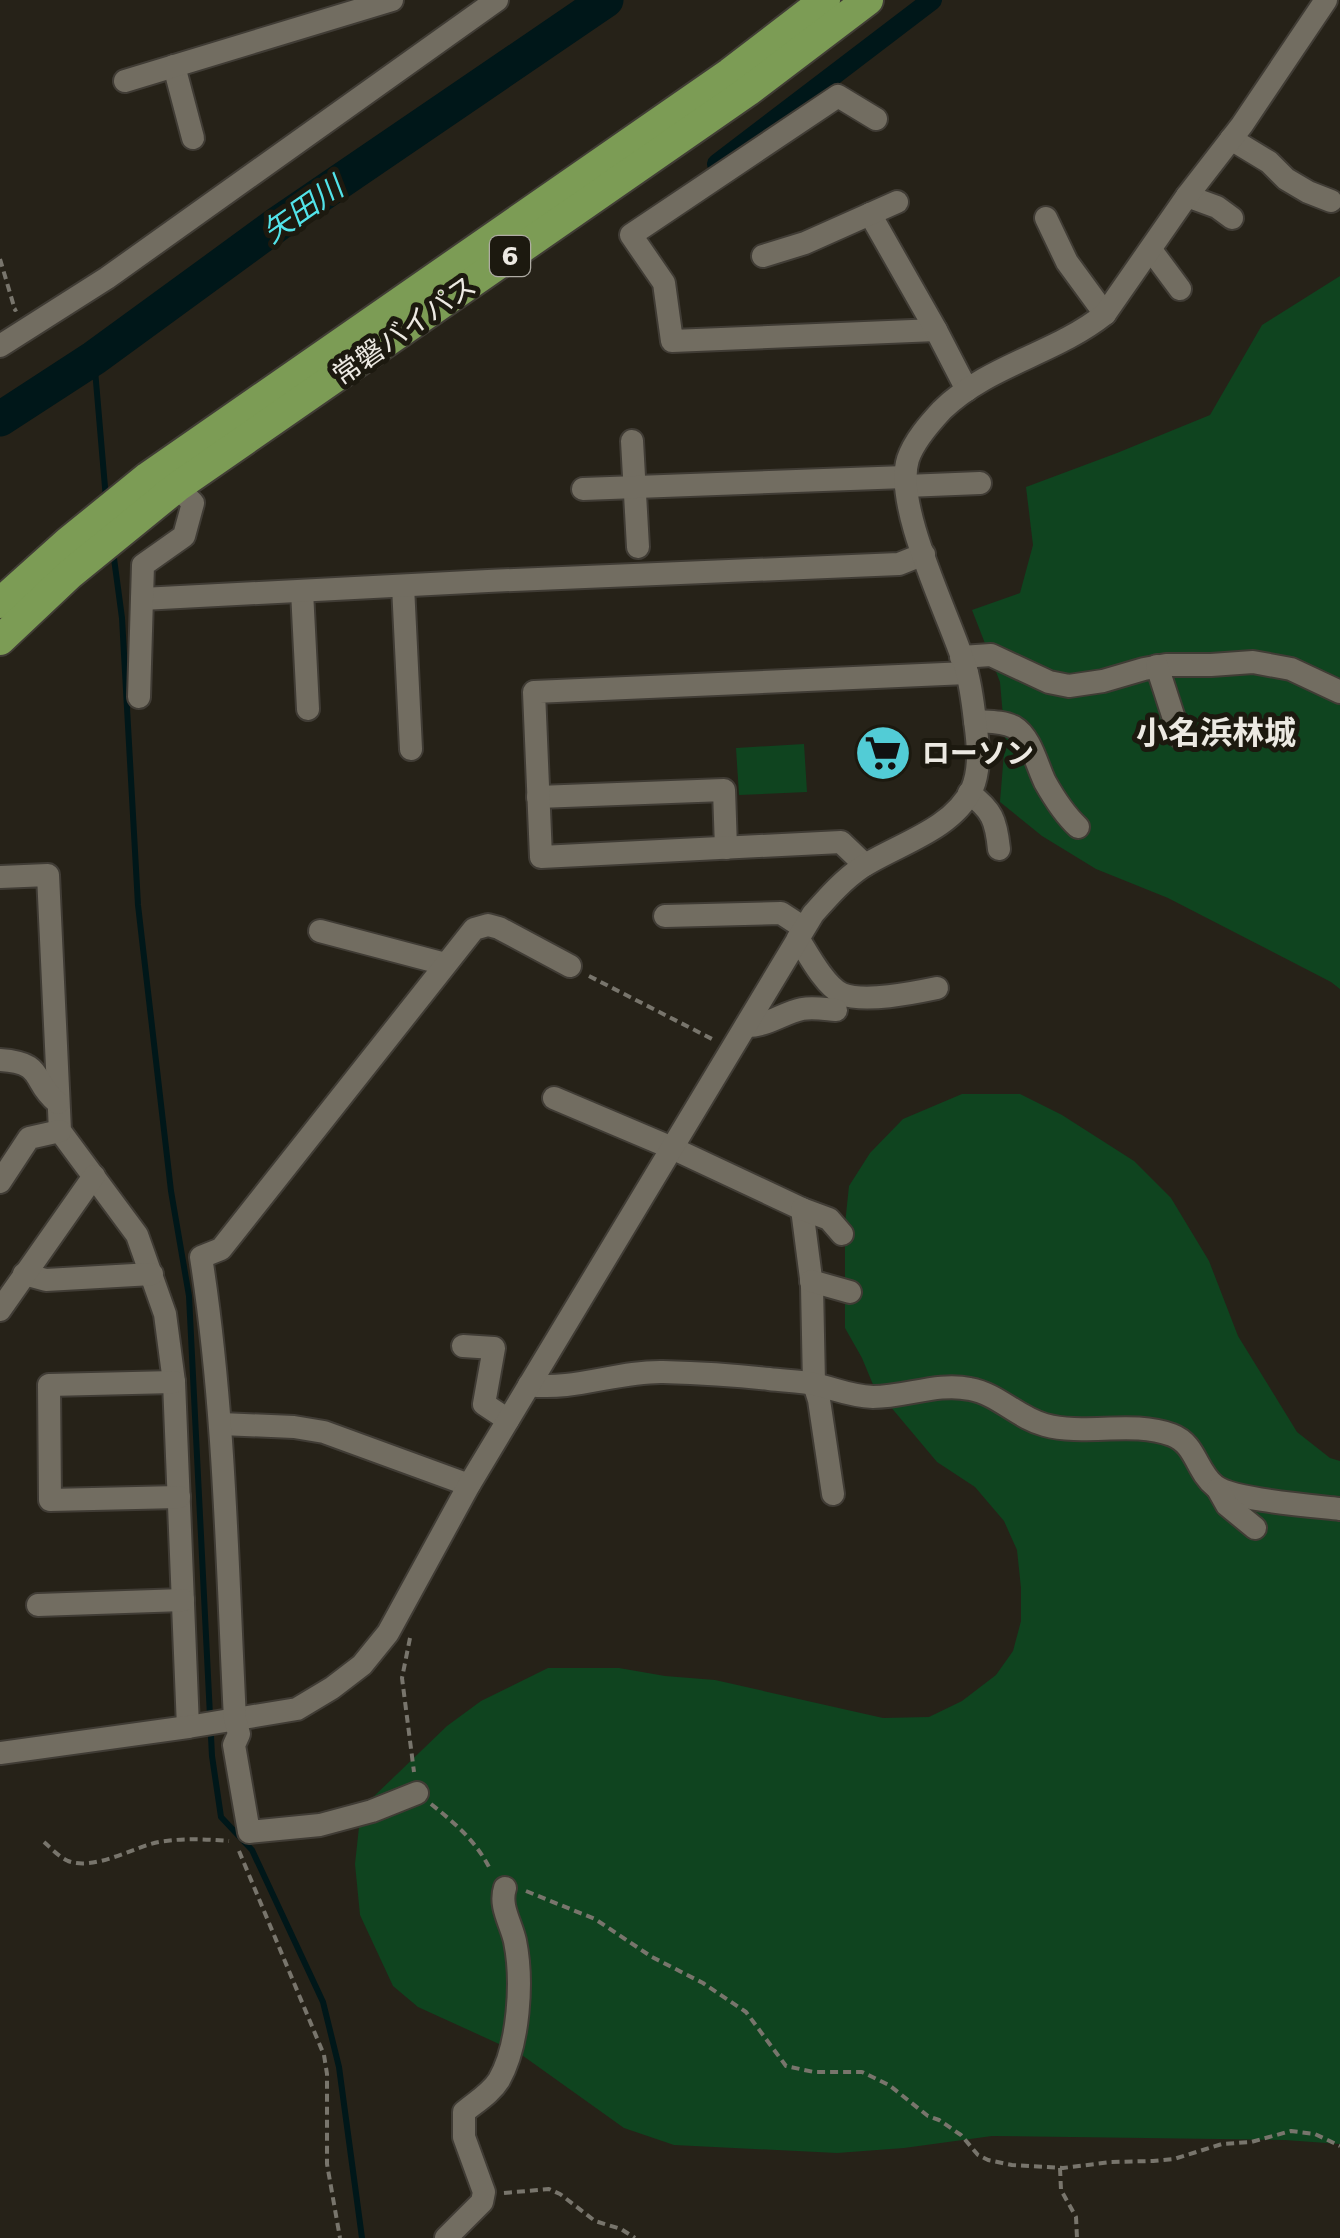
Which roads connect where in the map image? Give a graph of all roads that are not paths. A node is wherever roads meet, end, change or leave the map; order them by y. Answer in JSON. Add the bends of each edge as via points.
{"nodes":[{"id":1,"x":392,"y":0,"type":"edge"},
{"id":2,"x":497,"y":0,"type":"edge"},
{"id":3,"x":825,"y":0,"type":"edge"},
{"id":4,"x":868,"y":0,"type":"edge"},
{"id":5,"x":1326,"y":0,"type":"edge"},
{"id":6,"x":329,"y":9,"type":"edge"},
{"id":7,"x":174,"y":66,"type":"junction"},
{"id":8,"x":125,"y":80,"type":"dead end"},
{"id":9,"x":876,"y":120,"type":"dead end"},
{"id":10,"x":193,"y":138,"type":"dead end"},
{"id":11,"x":1230,"y":139,"type":"junction"},
{"id":12,"x":1187,"y":196,"type":"junction"},
{"id":13,"x":1331,"y":201,"type":"dead end"},
{"id":14,"x":897,"y":202,"type":"dead end"},
{"id":15,"x":870,"y":214,"type":"junction"},
{"id":16,"x":1046,"y":218,"type":"dead end"},
{"id":17,"x":1232,"y":218,"type":"dead end"},
{"id":18,"x":1151,"y":250,"type":"junction"},
{"id":19,"x":763,"y":256,"type":"dead end"},
{"id":20,"x":1180,"y":289,"type":"dead end"},
{"id":21,"x":1105,"y":314,"type":"junction"},
{"id":22,"x":936,"y":330,"type":"junction"},
{"id":23,"x":0,"y":346,"type":"edge"},
{"id":24,"x":967,"y":390,"type":"junction"},
{"id":25,"x":632,"y":440,"type":"dead end"},
{"id":26,"x":906,"y":481,"type":"junction"},
{"id":27,"x":980,"y":483,"type":"dead end"},
{"id":28,"x":178,"y":487,"type":"junction"},
{"id":29,"x":635,"y":489,"type":"junction"},
{"id":30,"x":583,"y":490,"type":"dead end"},
{"id":31,"x":638,"y":547,"type":"dead end"},
{"id":32,"x":924,"y":554,"type":"junction"},
{"id":33,"x":403,"y":586,"type":"junction"},
{"id":34,"x":302,"y":591,"type":"junction"},
{"id":35,"x":142,"y":600,"type":"junction"},
{"id":36,"x":0,"y":603,"type":"edge"},
{"id":37,"x":0,"y":640,"type":"edge"},
{"id":38,"x":964,"y":665,"type":"junction"},
{"id":39,"x":1157,"y":666,"type":"junction"},
{"id":40,"x":1340,"y":692,"type":"edge"},
{"id":41,"x":139,"y":698,"type":"dead end"},
{"id":42,"x":308,"y":709,"type":"dead end"},
{"id":43,"x":975,"y":722,"type":"junction"},
{"id":44,"x":1180,"y":737,"type":"dead end"},
{"id":45,"x":411,"y":749,"type":"dead end"},
{"id":46,"x":969,"y":793,"type":"junction"},
{"id":47,"x":538,"y":797,"type":"junction"},
{"id":48,"x":1078,"y":827,"type":"dead end"},
{"id":49,"x":726,"y":848,"type":"junction"},
{"id":50,"x":998,"y":848,"type":"dead end"},
{"id":51,"x":865,"y":866,"type":"junction"},
{"id":52,"x":0,"y":878,"type":"edge"},
{"id":53,"x":665,"y":916,"type":"dead end"},
{"id":54,"x":320,"y":932,"type":"dead end"},
{"id":55,"x":801,"y":933,"type":"junction"},
{"id":56,"x":445,"y":964,"type":"junction"},
{"id":57,"x":570,"y":966,"type":"road end"},
{"id":58,"x":937,"y":988,"type":"dead end"},
{"id":59,"x":836,"y":1010,"type":"dead end"},
{"id":60,"x":746,"y":1026,"type":"junction"},
{"id":61,"x":0,"y":1060,"type":"edge"},
{"id":62,"x":554,"y":1098,"type":"dead end"},
{"id":63,"x":58,"y":1103,"type":"junction"},
{"id":64,"x":60,"y":1131,"type":"junction"},
{"id":65,"x":672,"y":1148,"type":"junction"},
{"id":66,"x":94,"y":1176,"type":"junction"},
{"id":67,"x":0,"y":1182,"type":"edge"},
{"id":68,"x":802,"y":1209,"type":"junction"},
{"id":69,"x":842,"y":1234,"type":"dead end"},
{"id":70,"x":24,"y":1274,"type":"junction"},
{"id":71,"x":152,"y":1274,"type":"junction"},
{"id":72,"x":811,"y":1281,"type":"junction"},
{"id":73,"x":850,"y":1292,"type":"dead end"},
{"id":74,"x":0,"y":1310,"type":"edge"},
{"id":75,"x":463,"y":1346,"type":"dead end"},
{"id":76,"x":174,"y":1382,"type":"junction"},
{"id":77,"x":814,"y":1384,"type":"junction"},
{"id":78,"x":529,"y":1385,"type":"junction"},
{"id":79,"x":508,"y":1420,"type":"junction"},
{"id":80,"x":221,"y":1424,"type":"junction"},
{"id":81,"x":469,"y":1485,"type":"junction"},
{"id":82,"x":1218,"y":1489,"type":"junction"},
{"id":83,"x":833,"y":1494,"type":"dead end"},
{"id":84,"x":179,"y":1497,"type":"junction"},
{"id":85,"x":1340,"y":1509,"type":"edge"},
{"id":86,"x":1255,"y":1528,"type":"dead end"},
{"id":87,"x":183,"y":1600,"type":"junction"},
{"id":88,"x":38,"y":1604,"type":"dead end"},
{"id":89,"x":234,"y":1720,"type":"junction"},
{"id":90,"x":188,"y":1727,"type":"junction"},
{"id":91,"x":0,"y":1753,"type":"edge"},
{"id":92,"x":417,"y":1792,"type":"road end"},
{"id":93,"x":505,"y":1888,"type":"road end"},
{"id":94,"x":446,"y":2238,"type":"edge"}],
"edges":[{"from":1,"to":6,"type":"street"},
{"from":2,"to":23,"type":"street","via":[[108,278]]},
{"from":3,"to":36,"type":"highway","name":"常磐バイパス","number":"6","via":[[148,477]]},
{"from":4,"to":28,"type":"highway","name":"常磐バイパス","number":"6","via":[[748,91]]},
{"from":5,"to":11,"type":"street"},
{"from":6,"to":7,"type":"street"},
{"from":7,"to":8,"type":"street"},
{"from":7,"to":10,"type":"street"},
{"from":9,"to":22,"type":"street","via":[[838,96],[631,235],[664,283],[672,341]]},
{"from":11,"to":12,"type":"street"},
{"from":11,"to":13,"type":"street"},
{"from":12,"to":17,"type":"street"},
{"from":12,"to":18,"type":"street"},
{"from":14,"to":15,"type":"street"},
{"from":15,"to":19,"type":"street"},
{"from":15,"to":22,"type":"street"},
{"from":16,"to":21,"type":"street","via":[[1067,262]]},
{"from":18,"to":20,"type":"street"},
{"from":18,"to":21,"type":"street"},
{"from":21,"to":24,"type":"street"},
{"from":22,"to":24,"type":"street"},
{"from":24,"to":26,"type":"street","via":[[918,438]]},
{"from":25,"to":29,"type":"street"},
{"from":26,"to":27,"type":"street"},
{"from":26,"to":29,"type":"street"},
{"from":26,"to":32,"type":"street"},
{"from":28,"to":35,"type":"street","via":[[193,503],[184,536],[144,566]]},
{"from":28,"to":37,"type":"highway","name":"常磐バイパス","number":"6"},
{"from":29,"to":30,"type":"street"},
{"from":29,"to":31,"type":"street"},
{"from":32,"to":33,"type":"street","via":[[899,564]]},
{"from":32,"to":38,"type":"street"},
{"from":33,"to":34,"type":"street"},
{"from":33,"to":45,"type":"street"},
{"from":34,"to":35,"type":"street"},
{"from":34,"to":42,"type":"street"},
{"from":35,"to":41,"type":"street"},
{"from":38,"to":39,"type":"street","via":[[991,656],[1069,686]]},
{"from":38,"to":43,"type":"street"},
{"from":38,"to":47,"type":"street","via":[[534,692]]},
{"from":39,"to":40,"type":"street","via":[[1253,662],[1291,669]]},
{"from":39,"to":44,"type":"street"},
{"from":43,"to":46,"type":"street","via":[[977,768]]},
{"from":43,"to":48,"type":"street","via":[[1017,728]]},
{"from":46,"to":50,"type":"street","via":[[990,813]]},
{"from":46,"to":51,"type":"street","via":[[935,826]]},
{"from":47,"to":49,"type":"street","via":[[724,790]]},
{"from":47,"to":49,"type":"street","via":[[541,857]]},
{"from":49,"to":51,"type":"street","via":[[841,842]]},
{"from":51,"to":55,"type":"street","via":[[843,880]]},
{"from":52,"to":63,"type":"street","via":[[48,875]]},
{"from":53,"to":55,"type":"street","via":[[781,913]]},
{"from":54,"to":56,"type":"street"},
{"from":55,"to":58,"type":"street","via":[[842,994]]},
{"from":55,"to":60,"type":"street"},
{"from":56,"to":57,"type":"street","via":[[474,929],[488,925]]},
{"from":56,"to":80,"type":"street","via":[[221,1249],[200,1257]]},
{"from":59,"to":60,"type":"street","via":[[800,1010]]},
{"from":60,"to":65,"type":"street"},
{"from":61,"to":63,"type":"street","via":[[26,1064]]},
{"from":62,"to":65,"type":"street"},
{"from":63,"to":64,"type":"street"},
{"from":64,"to":66,"type":"street"},
{"from":64,"to":67,"type":"street","via":[[29,1138]]},
{"from":65,"to":68,"type":"street"},
{"from":65,"to":78,"type":"street"},
{"from":66,"to":70,"type":"street"},
{"from":66,"to":71,"type":"street","via":[[137,1235]]},
{"from":68,"to":69,"type":"street","via":[[829,1219]]},
{"from":68,"to":72,"type":"street"},
{"from":70,"to":71,"type":"street","via":[[46,1280]]},
{"from":70,"to":74,"type":"street"},
{"from":71,"to":76,"type":"street"},
{"from":72,"to":73,"type":"street"},
{"from":72,"to":77,"type":"street"},
{"from":75,"to":79,"type":"street","via":[[494,1348],[484,1404]]},
{"from":76,"to":84,"type":"street"},
{"from":76,"to":84,"type":"street","via":[[49,1385],[50,1500]]},
{"from":77,"to":78,"type":"street","via":[[659,1372],[555,1388]]},
{"from":77,"to":82,"type":"street","via":[[875,1397],[948,1386],[974,1389],[1046,1426],[1157,1431],[1188,1445]]},
{"from":77,"to":83,"type":"street"},
{"from":78,"to":79,"type":"street"},
{"from":79,"to":81,"type":"street"},
{"from":80,"to":81,"type":"street","via":[[324,1432]]},
{"from":80,"to":89,"type":"street"},
{"from":81,"to":89,"type":"street","via":[[388,1633],[362,1666],[297,1709]]},
{"from":82,"to":85,"type":"street"},
{"from":82,"to":86,"type":"street"},
{"from":84,"to":87,"type":"street"},
{"from":87,"to":88,"type":"street"},
{"from":87,"to":90,"type":"street"},
{"from":89,"to":90,"type":"street"},
{"from":89,"to":92,"type":"street","via":[[244,1841],[372,1811]]},
{"from":90,"to":91,"type":"street"},
{"from":93,"to":94,"type":"street","via":[[518,1970],[516,2022],[498,2082],[464,2112],[464,2138],[482,2202]]}]}
